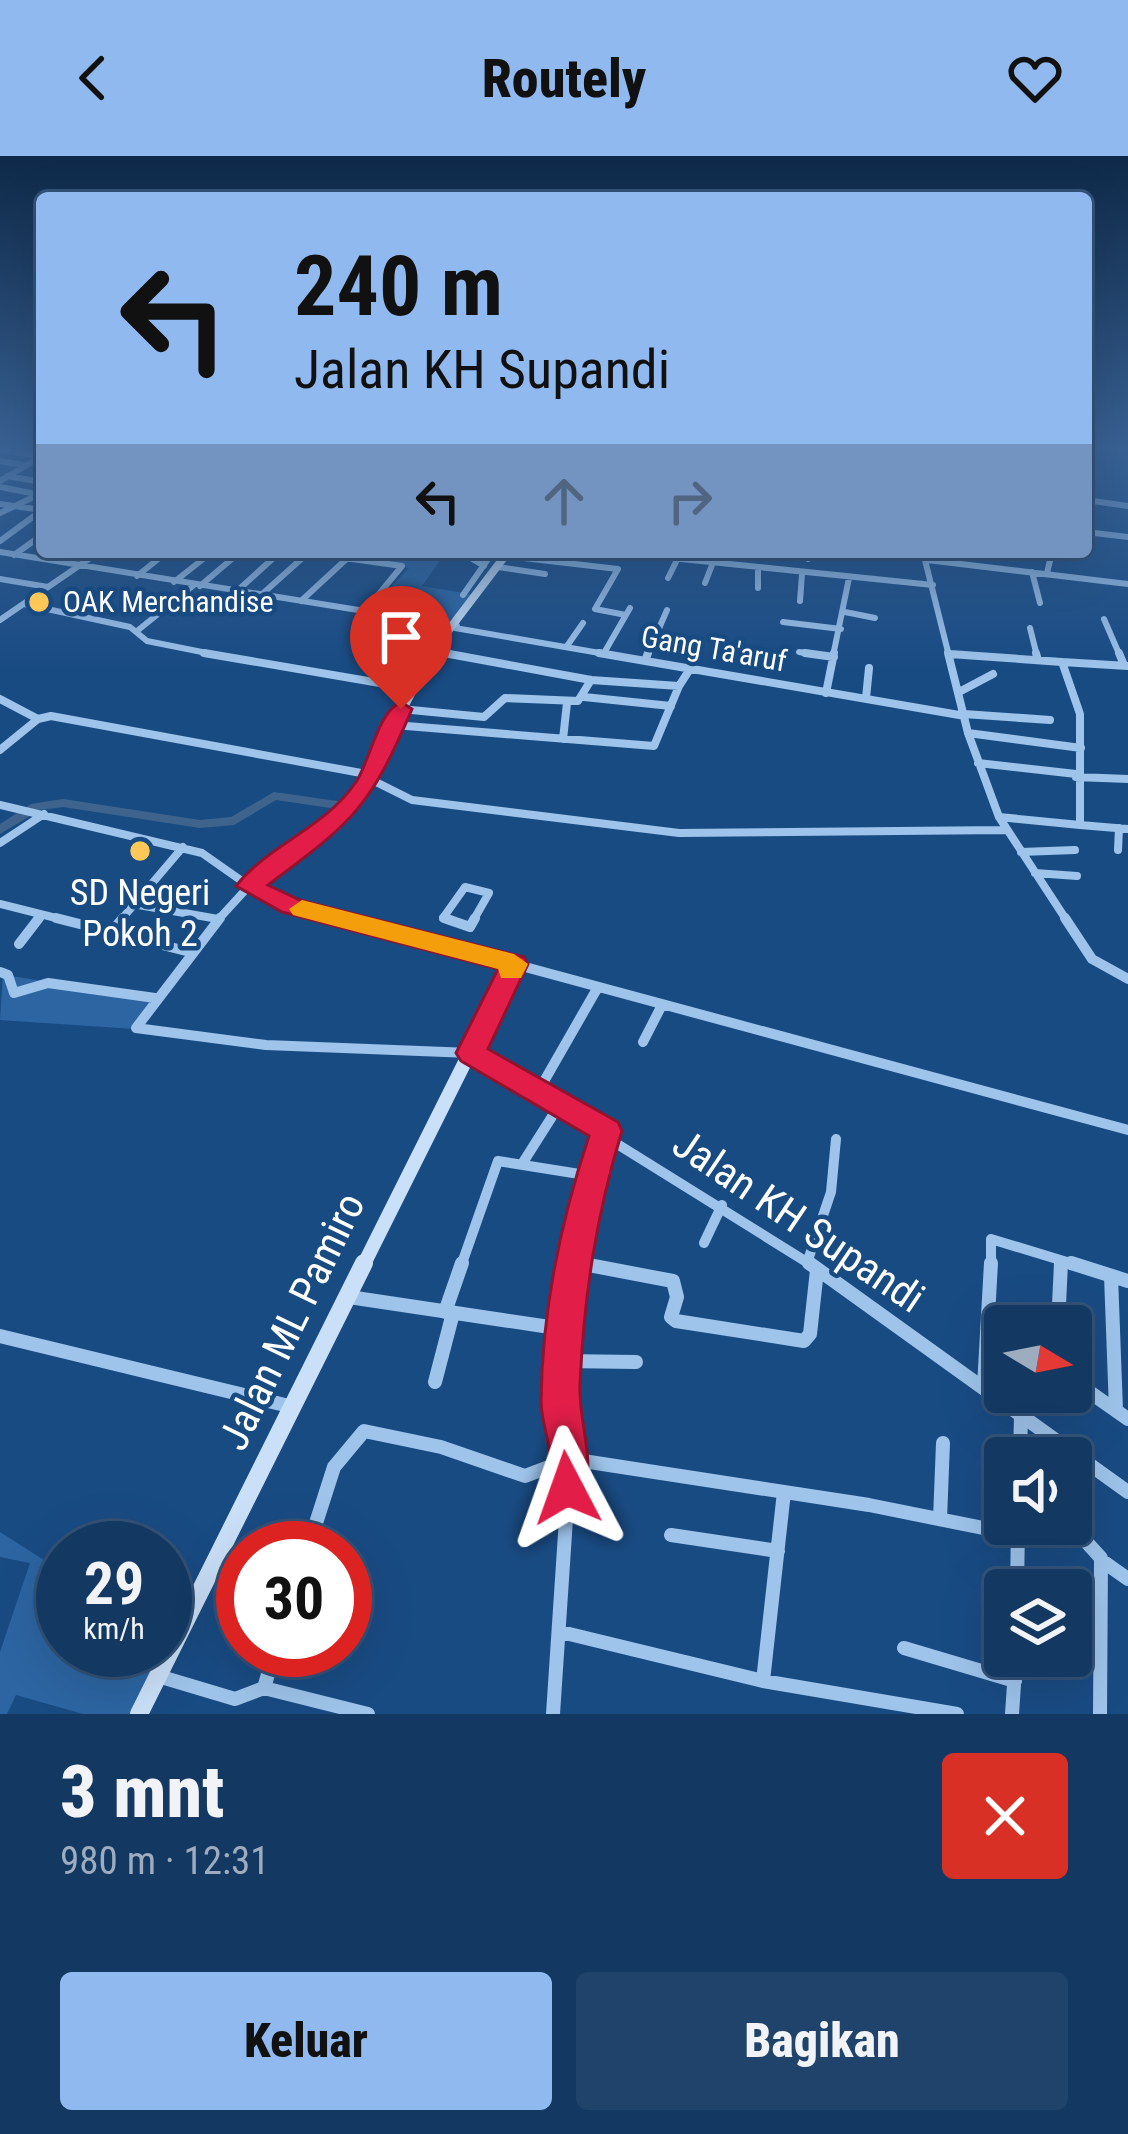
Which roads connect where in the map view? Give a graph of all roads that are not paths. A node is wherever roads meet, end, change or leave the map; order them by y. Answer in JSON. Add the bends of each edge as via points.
{"nodes":[{"id":1,"x":25,"y":523,"type":"edge"},
{"id":2,"x":1092,"y":533,"type":"edge"},
{"id":3,"x":1128,"y":537,"type":"edge"},
{"id":4,"x":36,"y":539,"type":"edge"},
{"id":5,"x":0,"y":541,"type":"edge"},
{"id":6,"x":0,"y":552,"type":"edge"},
{"id":7,"x":14,"y":555,"type":"junction"},
{"id":8,"x":49,"y":558,"type":"edge"},
{"id":9,"x":91,"y":558,"type":"edge"},
{"id":10,"x":159,"y":558,"type":"edge"},
{"id":11,"x":204,"y":558,"type":"edge"},
{"id":12,"x":232,"y":558,"type":"edge"},
{"id":13,"x":273,"y":558,"type":"edge"},
{"id":14,"x":299,"y":558,"type":"edge"},
{"id":15,"x":348,"y":558,"type":"edge"},
{"id":16,"x":362,"y":558,"type":"edge"},
{"id":17,"x":471,"y":558,"type":"edge"},
{"id":18,"x":489,"y":558,"type":"edge"},
{"id":19,"x":504,"y":558,"type":"edge"},
{"id":20,"x":630,"y":558,"type":"edge"},
{"id":21,"x":655,"y":558,"type":"edge"},
{"id":22,"x":709,"y":558,"type":"edge"},
{"id":23,"x":926,"y":558,"type":"edge"},
{"id":24,"x":936,"y":558,"type":"edge"},
{"id":25,"x":985,"y":558,"type":"edge"},
{"id":26,"x":1051,"y":558,"type":"edge"},
{"id":27,"x":46,"y":560,"type":"junction"},
{"id":28,"x":676,"y":562,"type":"junction"},
{"id":29,"x":708,"y":565,"type":"junction"},
{"id":30,"x":80,"y":566,"type":"junction"},
{"id":31,"x":484,"y":566,"type":"junction"},
{"id":32,"x":986,"y":567,"type":"junction"},
{"id":33,"x":618,"y":569,"type":"junction"},
{"id":34,"x":758,"y":570,"type":"junction"},
{"id":35,"x":1032,"y":572,"type":"junction"},
{"id":36,"x":544,"y":574,"type":"dead end"},
{"id":37,"x":802,"y":574,"type":"junction"},
{"id":38,"x":1047,"y":574,"type":"junction"},
{"id":39,"x":136,"y":576,"type":"junction"},
{"id":40,"x":668,"y":578,"type":"dead end"},
{"id":41,"x":849,"y":578,"type":"junction"},
{"id":42,"x":0,"y":579,"type":"edge"},
{"id":43,"x":174,"y":582,"type":"junction"},
{"id":44,"x":705,"y":583,"type":"dead end"},
{"id":45,"x":990,"y":583,"type":"dead end"},
{"id":46,"x":1128,"y":584,"type":"edge"},
{"id":47,"x":197,"y":586,"type":"junction"},
{"id":48,"x":933,"y":586,"type":"junction"},
{"id":49,"x":48,"y":587,"type":"junction"},
{"id":50,"x":758,"y":588,"type":"dead end"},
{"id":51,"x":1036,"y":588,"type":"junction"},
{"id":52,"x":236,"y":592,"type":"junction"},
{"id":53,"x":464,"y":595,"type":"dead end"},
{"id":54,"x":260,"y":596,"type":"junction"},
{"id":55,"x":800,"y":601,"type":"dead end"},
{"id":56,"x":300,"y":602,"type":"junction"},
{"id":57,"x":1040,"y":603,"type":"dead end"},
{"id":58,"x":23,"y":604,"type":"junction"},
{"id":59,"x":668,"y":610,"type":"dead end"},
{"id":60,"x":365,"y":611,"type":"junction"},
{"id":61,"x":845,"y":612,"type":"junction"},
{"id":62,"x":875,"y":618,"type":"dead end"},
{"id":63,"x":1104,"y":619,"type":"dead end"},
{"id":64,"x":0,"y":620,"type":"edge"},
{"id":65,"x":783,"y":622,"type":"dead end"},
{"id":66,"x":583,"y":623,"type":"dead end"},
{"id":67,"x":456,"y":627,"type":"junction"},
{"id":68,"x":1030,"y":628,"type":"dead end"},
{"id":69,"x":841,"y":629,"type":"junction"},
{"id":70,"x":137,"y":631,"type":"junction"},
{"id":71,"x":542,"y":643,"type":"junction"},
{"id":72,"x":567,"y":646,"type":"junction"},
{"id":73,"x":434,"y":651,"type":"junction"},
{"id":74,"x":799,"y":652,"type":"dead end"},
{"id":75,"x":604,"y":653,"type":"junction"},
{"id":76,"x":950,"y":654,"type":"junction"},
{"id":77,"x":835,"y":657,"type":"junction"},
{"id":78,"x":1038,"y":660,"type":"junction"},
{"id":79,"x":645,"y":661,"type":"junction"},
{"id":80,"x":1062,"y":662,"type":"junction"},
{"id":81,"x":1126,"y":665,"type":"edge"},
{"id":82,"x":525,"y":667,"type":"junction"},
{"id":83,"x":869,"y":668,"type":"dead end"},
{"id":84,"x":690,"y":669,"type":"junction"},
{"id":85,"x":542,"y":672,"type":"junction"},
{"id":86,"x":992,"y":674,"type":"dead end"},
{"id":87,"x":591,"y":680,"type":"junction"},
{"id":88,"x":679,"y":686,"type":"junction"},
{"id":89,"x":409,"y":688,"type":"junction"},
{"id":90,"x":959,"y":692,"type":"junction"},
{"id":91,"x":826,"y":693,"type":"junction"},
{"id":92,"x":584,"y":697,"type":"junction"},
{"id":93,"x":866,"y":698,"type":"junction"},
{"id":94,"x":0,"y":699,"type":"edge"},
{"id":95,"x":532,"y":699,"type":"junction"},
{"id":96,"x":567,"y":703,"type":"junction"},
{"id":97,"x":671,"y":706,"type":"junction"},
{"id":98,"x":401,"y":709,"type":"junction"},
{"id":99,"x":964,"y":715,"type":"junction"},
{"id":100,"x":38,"y":719,"type":"junction"},
{"id":101,"x":1050,"y":720,"type":"dead end"},
{"id":102,"x":394,"y":725,"type":"junction"},
{"id":103,"x":968,"y":733,"type":"junction"},
{"id":104,"x":0,"y":736,"type":"edge"},
{"id":105,"x":16,"y":738,"type":"junction"},
{"id":106,"x":563,"y":739,"type":"junction"},
{"id":107,"x":1081,"y":748,"type":"junction"},
{"id":108,"x":0,"y":750,"type":"edge"},
{"id":109,"x":978,"y":763,"type":"junction"},
{"id":110,"x":1076,"y":776,"type":"junction"},
{"id":111,"x":371,"y":777,"type":"junction"},
{"id":112,"x":1128,"y":779,"type":"edge"},
{"id":113,"x":0,"y":806,"type":"edge"},
{"id":114,"x":35,"y":812,"type":"junction"},
{"id":115,"x":999,"y":817,"type":"junction"},
{"id":116,"x":1080,"y":825,"type":"junction"},
{"id":117,"x":1123,"y":829,"type":"edge"},
{"id":118,"x":1006,"y":830,"type":"junction"},
{"id":119,"x":0,"y":843,"type":"edge"},
{"id":120,"x":183,"y":847,"type":"junction"},
{"id":121,"x":1075,"y":850,"type":"dead end"},
{"id":122,"x":1118,"y":850,"type":"dead end"},
{"id":123,"x":1022,"y":852,"type":"junction"},
{"id":124,"x":1035,"y":873,"type":"junction"},
{"id":125,"x":1077,"y":876,"type":"dead end"},
{"id":126,"x":249,"y":886,"type":"junction"},
{"id":127,"x":0,"y":904,"type":"edge"},
{"id":128,"x":133,"y":904,"type":"junction"},
{"id":129,"x":41,"y":916,"type":"junction"},
{"id":130,"x":218,"y":919,"type":"junction"},
{"id":131,"x":468,"y":927,"type":"junction"},
{"id":132,"x":112,"y":932,"type":"junction"},
{"id":133,"x":19,"y":944,"type":"dead end"},
{"id":134,"x":455,"y":948,"type":"junction"},
{"id":135,"x":190,"y":952,"type":"junction"},
{"id":136,"x":514,"y":964,"type":"junction"},
{"id":137,"x":0,"y":972,"type":"edge"},
{"id":138,"x":1128,"y":979,"type":"edge"},
{"id":139,"x":598,"y":987,"type":"junction"},
{"id":140,"x":155,"y":998,"type":"junction"},
{"id":141,"x":662,"y":1005,"type":"junction"},
{"id":142,"x":643,"y":1042,"type":"dead end"},
{"id":143,"x":471,"y":1053,"type":"junction"},
{"id":144,"x":539,"y":1090,"type":"junction"},
{"id":145,"x":560,"y":1104,"type":"junction"},
{"id":146,"x":1128,"y":1130,"type":"edge"},
{"id":147,"x":606,"y":1131,"type":"junction"},
{"id":148,"x":836,"y":1139,"type":"dead end"},
{"id":149,"x":522,"y":1163,"type":"junction"},
{"id":150,"x":592,"y":1176,"type":"junction"},
{"id":151,"x":722,"y":1205,"type":"junction"},
{"id":152,"x":704,"y":1243,"type":"dead end"},
{"id":153,"x":1061,"y":1261,"type":"junction"},
{"id":154,"x":570,"y":1262,"type":"junction"},
{"id":155,"x":812,"y":1266,"type":"junction"},
{"id":156,"x":1111,"y":1276,"type":"junction"},
{"id":157,"x":1128,"y":1281,"type":"edge"},
{"id":158,"x":344,"y":1297,"type":"junction"},
{"id":159,"x":992,"y":1305,"type":"edge"},
{"id":160,"x":1059,"y":1305,"type":"edge"},
{"id":161,"x":449,"y":1313,"type":"junction"},
{"id":162,"x":563,"y":1329,"type":"junction"},
{"id":163,"x":0,"y":1336,"type":"edge"},
{"id":164,"x":562,"y":1361,"type":"junction"},
{"id":165,"x":635,"y":1361,"type":"dead end"},
{"id":166,"x":435,"y":1382,"type":"dead end"},
{"id":167,"x":984,"y":1386,"type":"edge"},
{"id":168,"x":1092,"y":1393,"type":"edge"},
{"id":169,"x":289,"y":1406,"type":"junction"},
{"id":170,"x":1018,"y":1413,"type":"edge"},
{"id":171,"x":1122,"y":1414,"type":"edge"},
{"id":172,"x":1021,"y":1415,"type":"junction"},
{"id":173,"x":1020,"y":1437,"type":"edge"},
{"id":174,"x":943,"y":1443,"type":"dead end"},
{"id":175,"x":570,"y":1459,"type":"junction"},
{"id":176,"x":784,"y":1492,"type":"junction"},
{"id":177,"x":1128,"y":1492,"type":"edge"},
{"id":178,"x":940,"y":1519,"type":"junction"},
{"id":179,"x":317,"y":1521,"type":"edge"},
{"id":180,"x":984,"y":1525,"type":"edge"},
{"id":181,"x":670,"y":1535,"type":"dead end"},
{"id":182,"x":1092,"y":1544,"type":"edge"},
{"id":183,"x":778,"y":1551,"type":"junction"},
{"id":184,"x":1101,"y":1560,"type":"junction"},
{"id":185,"x":1128,"y":1579,"type":"edge"},
{"id":186,"x":192,"y":1606,"type":"edge"},
{"id":187,"x":561,"y":1632,"type":"junction"},
{"id":188,"x":904,"y":1648,"type":"dead end"},
{"id":189,"x":158,"y":1677,"type":"edge"},
{"id":190,"x":161,"y":1677,"type":"edge"},
{"id":191,"x":267,"y":1677,"type":"edge"},
{"id":192,"x":1015,"y":1677,"type":"edge"},
{"id":193,"x":1015,"y":1681,"type":"junction"},
{"id":194,"x":763,"y":1682,"type":"junction"},
{"id":195,"x":264,"y":1688,"type":"junction"},
{"id":196,"x":864,"y":1706,"type":"edge"},
{"id":197,"x":1014,"y":1713,"type":"edge"},
{"id":198,"x":139,"y":1714,"type":"edge"},
{"id":199,"x":368,"y":1714,"type":"edge"},
{"id":200,"x":553,"y":1714,"type":"edge"},
{"id":201,"x":957,"y":1714,"type":"edge"},
{"id":202,"x":1100,"y":1714,"type":"edge"}],
"edges":[{"from":1,"to":5,"type":"street"},
{"from":2,"to":3,"type":"street"},
{"from":4,"to":7,"type":"street"},
{"from":6,"to":7,"type":"street","name":"Gang Ta'aruf"},
{"from":7,"to":27,"type":"street","name":"Gang Ta'aruf"},
{"from":8,"to":27,"type":"street"},
{"from":9,"to":30,"type":"street"},
{"from":10,"to":39,"type":"street"},
{"from":11,"to":43,"type":"street"},
{"from":12,"to":47,"type":"street"},
{"from":13,"to":52,"type":"street"},
{"from":14,"to":54,"type":"street"},
{"from":15,"to":56,"type":"street"},
{"from":16,"to":60,"type":"street","via":[[401,569]]},
{"from":17,"to":31,"type":"street"},
{"from":18,"to":31,"type":"street"},
{"from":19,"to":33,"type":"street"},
{"from":19,"to":36,"type":"street"},
{"from":19,"to":67,"type":"street"},
{"from":20,"to":33,"type":"street"},
{"from":21,"to":28,"type":"street"},
{"from":22,"to":29,"type":"street"},
{"from":23,"to":48,"type":"street"},
{"from":24,"to":32,"type":"street"},
{"from":25,"to":32,"type":"street"},
{"from":26,"to":38,"type":"street"},
{"from":27,"to":30,"type":"street","name":"Gang Ta'aruf"},
{"from":28,"to":29,"type":"street"},
{"from":28,"to":40,"type":"street"},
{"from":29,"to":34,"type":"street"},
{"from":29,"to":44,"type":"street"},
{"from":30,"to":39,"type":"street","name":"Gang Ta'aruf"},
{"from":30,"to":49,"type":"street"},
{"from":31,"to":53,"type":"street"},
{"from":32,"to":35,"type":"street"},
{"from":32,"to":45,"type":"street"},
{"from":33,"to":75,"type":"street","via":[[596,609],[628,611]]},
{"from":34,"to":37,"type":"street"},
{"from":34,"to":50,"type":"street"},
{"from":35,"to":38,"type":"street"},
{"from":35,"to":51,"type":"street"},
{"from":37,"to":41,"type":"street"},
{"from":37,"to":55,"type":"street"},
{"from":38,"to":46,"type":"street"},
{"from":38,"to":51,"type":"street","via":[[1049,588]]},
{"from":39,"to":43,"type":"street","name":"Gang Ta'aruf"},
{"from":41,"to":48,"type":"street"},
{"from":41,"to":61,"type":"street"},
{"from":42,"to":49,"type":"street"},
{"from":43,"to":47,"type":"street","name":"Gang Ta'aruf"},
{"from":47,"to":52,"type":"street","name":"Gang Ta'aruf"},
{"from":47,"to":70,"type":"street"},
{"from":48,"to":76,"type":"street"},
{"from":49,"to":58,"type":"street"},
{"from":51,"to":57,"type":"street"},
{"from":52,"to":54,"type":"street","name":"Gang Ta'aruf"},
{"from":54,"to":56,"type":"street","name":"Gang Ta'aruf"},
{"from":56,"to":60,"type":"street","name":"Gang Ta'aruf"},
{"from":58,"to":64,"type":"street"},
{"from":58,"to":70,"type":"street"},
{"from":59,"to":79,"type":"street"},
{"from":60,"to":67,"type":"street","name":"Gang Ta'aruf"},
{"from":61,"to":62,"type":"street"},
{"from":61,"to":69,"type":"street"},
{"from":63,"to":81,"type":"street"},
{"from":65,"to":69,"type":"street"},
{"from":66,"to":72,"type":"street"},
{"from":67,"to":71,"type":"street","name":"Gang Ta'aruf"},
{"from":67,"to":73,"type":"street"},
{"from":68,"to":78,"type":"street"},
{"from":69,"to":77,"type":"street"},
{"from":70,"to":89,"type":"street","via":[[170,647]]},
{"from":71,"to":72,"type":"street","name":"Gang Ta'aruf"},
{"from":71,"to":82,"type":"street"},
{"from":72,"to":75,"type":"street","name":"Gang Ta'aruf"},
{"from":73,"to":82,"type":"street"},
{"from":73,"to":89,"type":"street"},
{"from":74,"to":77,"type":"street"},
{"from":75,"to":79,"type":"street","name":"Gang Ta'aruf"},
{"from":76,"to":78,"type":"street"},
{"from":76,"to":90,"type":"street"},
{"from":77,"to":91,"type":"street"},
{"from":78,"to":80,"type":"street"},
{"from":79,"to":84,"type":"street","name":"Gang Ta'aruf"},
{"from":80,"to":81,"type":"street"},
{"from":80,"to":107,"type":"street","via":[[1079,707]]},
{"from":82,"to":85,"type":"street"},
{"from":83,"to":93,"type":"street"},
{"from":84,"to":88,"type":"street"},
{"from":84,"to":91,"type":"street","name":"Gang Ta'aruf"},
{"from":85,"to":87,"type":"street"},
{"from":85,"to":95,"type":"street"},
{"from":86,"to":90,"type":"street"},
{"from":87,"to":88,"type":"street"},
{"from":87,"to":92,"type":"street"},
{"from":88,"to":97,"type":"street"},
{"from":89,"to":98,"type":"street"},
{"from":90,"to":99,"type":"street"},
{"from":91,"to":93,"type":"street","name":"Gang Ta'aruf"},
{"from":92,"to":96,"type":"street"},
{"from":92,"to":97,"type":"street"},
{"from":93,"to":99,"type":"street","name":"Gang Ta'aruf"},
{"from":94,"to":100,"type":"street"},
{"from":95,"to":96,"type":"street"},
{"from":95,"to":98,"type":"street","via":[[505,698],[484,717]]},
{"from":96,"to":106,"type":"street"},
{"from":97,"to":106,"type":"street","via":[[657,746]]},
{"from":98,"to":102,"type":"street"},
{"from":99,"to":101,"type":"street","name":"Gang Ta'aruf"},
{"from":99,"to":103,"type":"street"},
{"from":100,"to":105,"type":"street"},
{"from":100,"to":111,"type":"street"},
{"from":102,"to":106,"type":"street"},
{"from":102,"to":111,"type":"street"},
{"from":103,"to":107,"type":"street"},
{"from":103,"to":109,"type":"street"},
{"from":104,"to":105,"type":"street"},
{"from":105,"to":108,"type":"street"},
{"from":107,"to":110,"type":"street"},
{"from":109,"to":110,"type":"street"},
{"from":109,"to":115,"type":"street"},
{"from":110,"to":112,"type":"street"},
{"from":110,"to":116,"type":"street"},
{"from":111,"to":118,"type":"street","via":[[412,800],[679,833]]},
{"from":111,"to":126,"type":"street","via":[[337,824]]},
{"from":113,"to":114,"type":"street"},
{"from":114,"to":119,"type":"street"},
{"from":114,"to":120,"type":"street"},
{"from":115,"to":116,"type":"street"},
{"from":115,"to":118,"type":"street"},
{"from":116,"to":117,"type":"street"},
{"from":117,"to":122,"type":"street"},
{"from":118,"to":123,"type":"street"},
{"from":120,"to":126,"type":"street"},
{"from":120,"to":128,"type":"street"},
{"from":121,"to":123,"type":"street"},
{"from":123,"to":124,"type":"street"},
{"from":124,"to":125,"type":"street"},
{"from":124,"to":138,"type":"street","via":[[1098,967]]},
{"from":126,"to":130,"type":"street"},
{"from":126,"to":134,"type":"street","via":[[291,906]]},
{"from":127,"to":129,"type":"street"},
{"from":128,"to":130,"type":"street"},
{"from":128,"to":132,"type":"street"},
{"from":129,"to":132,"type":"street"},
{"from":129,"to":133,"type":"street"},
{"from":130,"to":135,"type":"street"},
{"from":131,"to":131,"type":"street","via":[[444,915],[463,887],[487,890]]},
{"from":131,"to":134,"type":"street"},
{"from":132,"to":135,"type":"street"},
{"from":134,"to":136,"type":"street"},
{"from":135,"to":140,"type":"street"},
{"from":136,"to":139,"type":"street"},
{"from":136,"to":143,"type":"street","name":"Jalan ML Pamiro"},
{"from":137,"to":140,"type":"street","via":[[14,993],[47,983]]},
{"from":139,"to":141,"type":"street"},
{"from":139,"to":144,"type":"street"},
{"from":140,"to":143,"type":"street","via":[[136,1028],[266,1045]]},
{"from":141,"to":142,"type":"street"},
{"from":141,"to":146,"type":"street"},
{"from":143,"to":144,"type":"street","name":"Jalan KH Supandi"},
{"from":143,"to":158,"type":"street","name":"Jalan ML Pamiro"},
{"from":144,"to":145,"type":"street","name":"Jalan KH Supandi"},
{"from":145,"to":147,"type":"street","name":"Jalan KH Supandi"},
{"from":145,"to":149,"type":"street"},
{"from":147,"to":150,"type":"street"},
{"from":147,"to":151,"type":"street","name":"Jalan KH Supandi"},
{"from":148,"to":155,"type":"street"},
{"from":149,"to":150,"type":"street"},
{"from":149,"to":161,"type":"street","via":[[496,1163]]},
{"from":150,"to":154,"type":"street"},
{"from":151,"to":152,"type":"street"},
{"from":151,"to":155,"type":"street","name":"Jalan KH Supandi"},
{"from":153,"to":156,"type":"street"},
{"from":153,"to":159,"type":"street","via":[[991,1239]]},
{"from":153,"to":160,"type":"street"},
{"from":154,"to":155,"type":"street","via":[[673,1281],[674,1321],[804,1341]]},
{"from":154,"to":162,"type":"street"},
{"from":155,"to":167,"type":"street","name":"Jalan KH Supandi"},
{"from":156,"to":157,"type":"street"},
{"from":156,"to":171,"type":"street"},
{"from":158,"to":161,"type":"street"},
{"from":158,"to":169,"type":"street","name":"Jalan ML Pamiro"},
{"from":161,"to":162,"type":"street"},
{"from":161,"to":166,"type":"street"},
{"from":162,"to":164,"type":"street"},
{"from":163,"to":169,"type":"street"},
{"from":164,"to":165,"type":"street"},
{"from":164,"to":175,"type":"street"},
{"from":168,"to":171,"type":"street"},
{"from":169,"to":186,"type":"street","name":"Jalan ML Pamiro"},
{"from":170,"to":172,"type":"street","name":"Jalan KH Supandi"},
{"from":172,"to":173,"type":"street"},
{"from":172,"to":177,"type":"street","name":"Jalan KH Supandi"},
{"from":174,"to":178,"type":"street"},
{"from":175,"to":176,"type":"street"},
{"from":175,"to":179,"type":"street","via":[[525,1476],[364,1431],[336,1468]]},
{"from":175,"to":187,"type":"street"},
{"from":176,"to":178,"type":"street"},
{"from":176,"to":183,"type":"street"},
{"from":178,"to":180,"type":"street"},
{"from":181,"to":183,"type":"street"},
{"from":182,"to":184,"type":"street"},
{"from":183,"to":194,"type":"street"},
{"from":184,"to":185,"type":"street"},
{"from":184,"to":202,"type":"street"},
{"from":187,"to":194,"type":"street"},
{"from":187,"to":200,"type":"street"},
{"from":188,"to":193,"type":"street"},
{"from":189,"to":198,"type":"street","name":"Jalan ML Pamiro"},
{"from":190,"to":195,"type":"street","via":[[235,1699]]},
{"from":191,"to":195,"type":"street"},
{"from":192,"to":193,"type":"street"},
{"from":193,"to":197,"type":"street"},
{"from":194,"to":196,"type":"street"},
{"from":195,"to":199,"type":"street"},
{"from":196,"to":201,"type":"street"}]}
